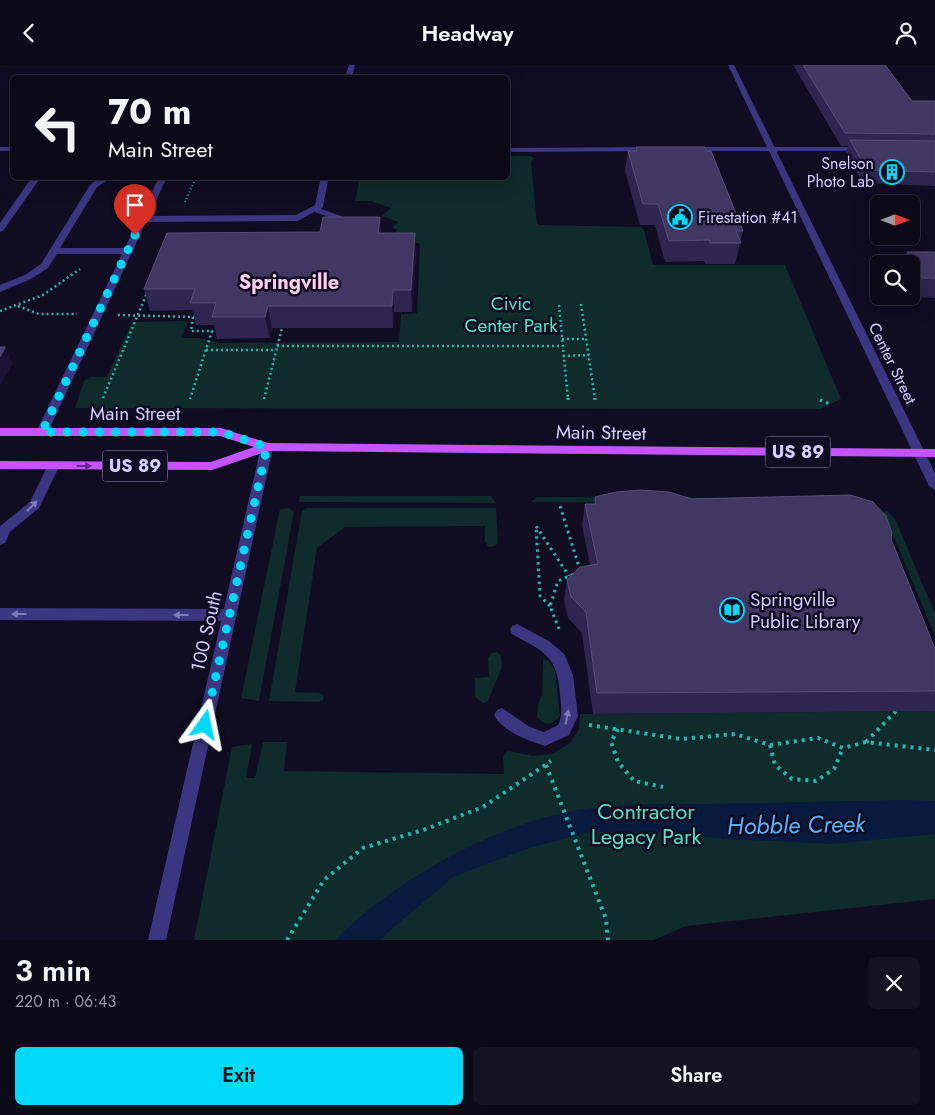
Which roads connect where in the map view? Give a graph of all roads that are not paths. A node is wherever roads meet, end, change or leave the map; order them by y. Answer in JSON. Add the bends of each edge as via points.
{"nodes":[{"id":1,"x":730,"y":65,"type":"edge"},
{"id":2,"x":662,"y":149,"type":"edge"},
{"id":3,"x":682,"y":149,"type":"edge"},
{"id":4,"x":771,"y":149,"type":"junction"},
{"id":5,"x":870,"y":149,"type":"edge"},
{"id":6,"x":510,"y":150,"type":"edge"},
{"id":7,"x":35,"y":180,"type":"edge"},
{"id":8,"x":103,"y":180,"type":"edge"},
{"id":9,"x":162,"y":180,"type":"edge"},
{"id":10,"x":324,"y":180,"type":"edge"},
{"id":11,"x":313,"y":209,"type":"junction"},
{"id":12,"x":143,"y":219,"type":"junction"},
{"id":13,"x":360,"y":223,"type":"edge"},
{"id":14,"x":1,"y":228,"type":"edge"},
{"id":15,"x":54,"y":251,"type":"junction"},
{"id":16,"x":128,"y":251,"type":"junction"},
{"id":17,"x":0,"y":289,"type":"edge"},
{"id":18,"x":0,"y":432,"type":"edge"},
{"id":19,"x":42,"y":432,"type":"junction"},
{"id":20,"x":267,"y":447,"type":"junction"},
{"id":21,"x":919,"y":453,"type":"junction"},
{"id":22,"x":935,"y":453,"type":"edge"},
{"id":23,"x":0,"y":465,"type":"edge"},
{"id":24,"x":54,"y":465,"type":"junction"},
{"id":25,"x":935,"y":486,"type":"edge"},
{"id":26,"x":0,"y":540,"type":"edge"},
{"id":27,"x":0,"y":614,"type":"edge"},
{"id":28,"x":230,"y":615,"type":"junction"},
{"id":29,"x":517,"y":630,"type":"dead end"},
{"id":30,"x":502,"y":715,"type":"dead end"},
{"id":31,"x":157,"y":940,"type":"edge"}],
"edges":[{"from":1,"to":4,"type":"street","name":"Center Street"},
{"from":2,"to":6,"type":"street"},
{"from":3,"to":4,"type":"street"},
{"from":4,"to":5,"type":"street"},
{"from":4,"to":21,"type":"street","name":"Center Street"},
{"from":7,"to":14,"type":"street"},
{"from":8,"to":15,"type":"street","via":[[94,185]]},
{"from":9,"to":12,"type":"street"},
{"from":10,"to":11,"type":"street","via":[[319,206]]},
{"from":11,"to":12,"type":"street","via":[[298,218]]},
{"from":11,"to":13,"type":"street"},
{"from":12,"to":16,"type":"street"},
{"from":15,"to":16,"type":"street"},
{"from":15,"to":17,"type":"street","via":[[45,266]]},
{"from":16,"to":19,"type":"street"},
{"from":18,"to":19,"type":"main road","name":"Main Street","number":"US 89"},
{"from":19,"to":20,"type":"main road","name":"Main Street","number":"US 89","via":[[221,432]]},
{"from":20,"to":21,"type":"main road","name":"Main Street","number":"US 89"},
{"from":24,"to":20,"type":"main road","name":"Main Street","number":"US 89","one_way":true,"via":[[212,466]]},
{"from":20,"to":28,"type":"street","name":"100 South"},
{"from":21,"to":22,"type":"main road","name":"Main Street","number":"US 89"},
{"from":21,"to":25,"type":"street","name":"Center Street"},
{"from":23,"to":24,"type":"main road","name":"Main Street","number":"US 89"},
{"from":26,"to":24,"type":"street","one_way":true,"via":[[5,529],[36,505]]},
{"from":28,"to":27,"type":"street","one_way":true},
{"from":28,"to":31,"type":"street","name":"100 South"},
{"from":30,"to":29,"type":"street","one_way":true,"via":[[525,732],[545,739],[564,730],[570,717],[566,675],[559,658]]}]}
